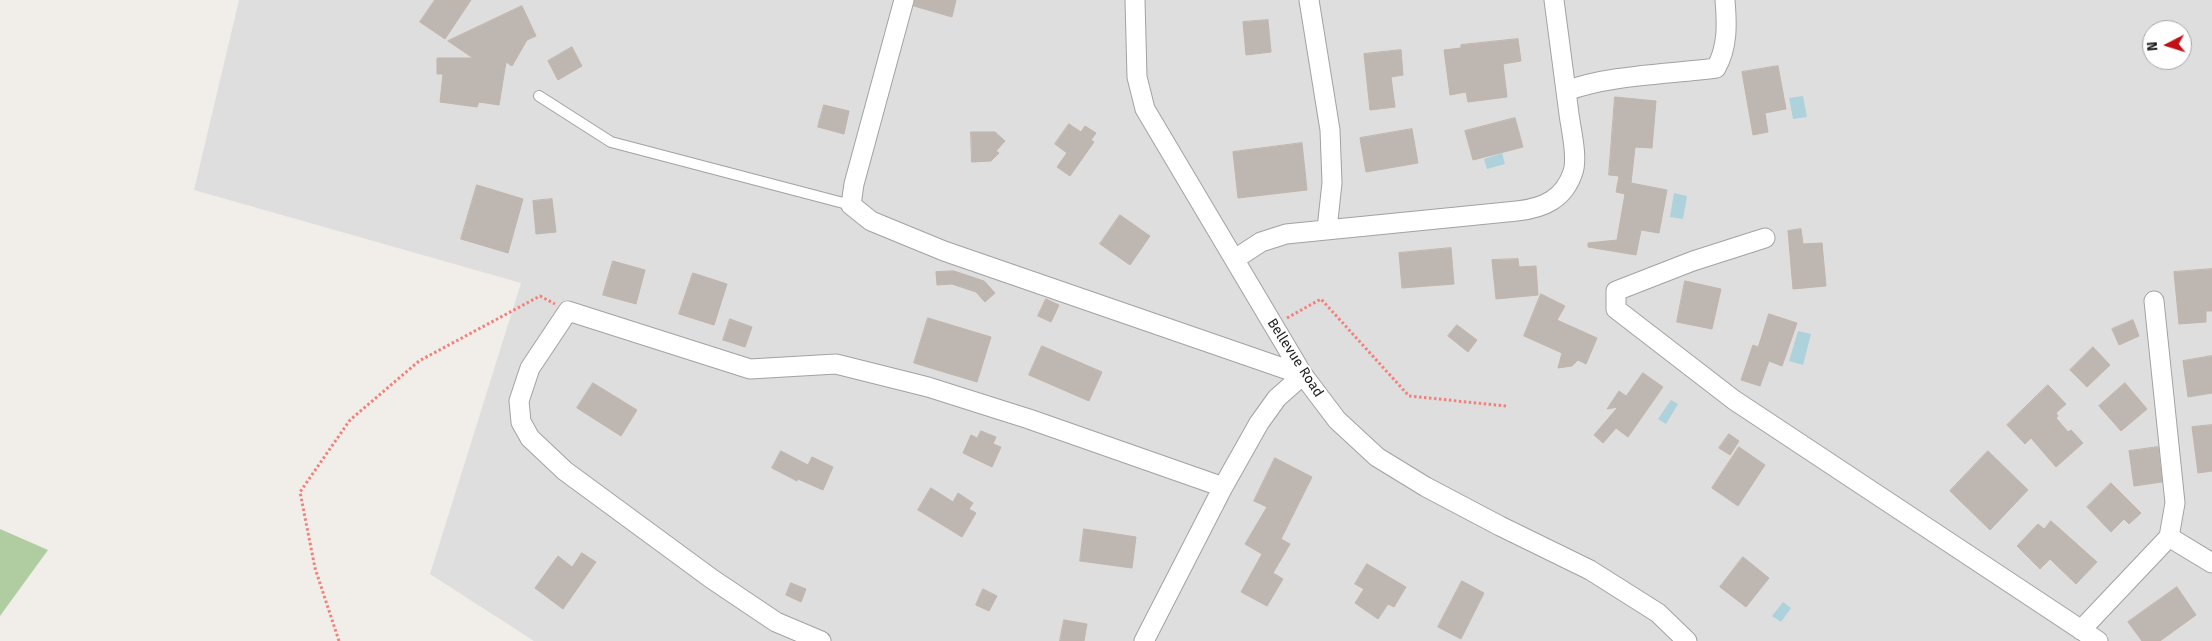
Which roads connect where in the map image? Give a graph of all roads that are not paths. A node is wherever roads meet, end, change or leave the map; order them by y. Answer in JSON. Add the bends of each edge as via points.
{"nodes":[{"id":1,"x":904,"y":0,"type":"edge"},
{"id":2,"x":1135,"y":0,"type":"edge"},
{"id":3,"x":1309,"y":0,"type":"edge"},
{"id":4,"x":1554,"y":0,"type":"edge"},
{"id":5,"x":1725,"y":0,"type":"edge"},
{"id":6,"x":1567,"y":91,"type":"junction"},
{"id":7,"x":540,"y":96,"type":"dead end"},
{"id":8,"x":851,"y":206,"type":"junction"},
{"id":9,"x":1327,"y":229,"type":"junction"},
{"id":10,"x":1765,"y":238,"type":"dead end"},
{"id":11,"x":1235,"y":259,"type":"junction"},
{"id":12,"x":2154,"y":301,"type":"dead end"},
{"id":13,"x":1303,"y":375,"type":"junction"},
{"id":14,"x":1223,"y":487,"type":"junction"},
{"id":15,"x":2170,"y":537,"type":"junction"},
{"id":16,"x":2212,"y":563,"type":"edge"},
{"id":17,"x":2081,"y":630,"type":"junction"},
{"id":18,"x":821,"y":641,"type":"edge"},
{"id":19,"x":1144,"y":641,"type":"edge"},
{"id":20,"x":1687,"y":641,"type":"edge"},
{"id":21,"x":2098,"y":641,"type":"edge"}],
"edges":[{"from":1,"to":8,"type":"street","via":[[854,184]]},
{"from":2,"to":11,"type":"street","name":"Bellevue Road","via":[[1137,76],[1145,109]]},
{"from":3,"to":9,"type":"street","via":[[1330,130],[1332,183]]},
{"from":4,"to":6,"type":"street"},
{"from":5,"to":6,"type":"street","via":[[1727,27],[1722,57],[1716,68],[1580,86]]},
{"from":6,"to":9,"type":"street","via":[[1574,170],[1556,198],[1537,208],[1518,211]]},
{"from":7,"to":8,"type":"lane","via":[[611,142]]},
{"from":8,"to":13,"type":"street","via":[[871,221],[944,251]]},
{"from":9,"to":11,"type":"street","via":[[1286,234],[1261,242]]},
{"from":10,"to":17,"type":"street","via":[[1616,291],[1616,309],[1734,400]]},
{"from":11,"to":13,"type":"street","name":"Bellevue Road"},
{"from":12,"to":15,"type":"street","via":[[2175,502]]},
{"from":13,"to":14,"type":"street","via":[[1272,404]]},
{"from":13,"to":20,"type":"street","name":"Bellevue Road","via":[[1337,420],[1377,457],[1426,487],[1590,570],[1658,613]]},
{"from":14,"to":18,"type":"street","via":[[928,387],[836,364],[750,369],[568,311],[530,368],[519,402],[521,422],[530,438],[565,470],[712,579],[776,622]]},
{"from":14,"to":19,"type":"street"},
{"from":15,"to":16,"type":"street"},
{"from":15,"to":17,"type":"street"},
{"from":17,"to":21,"type":"street"}]}
